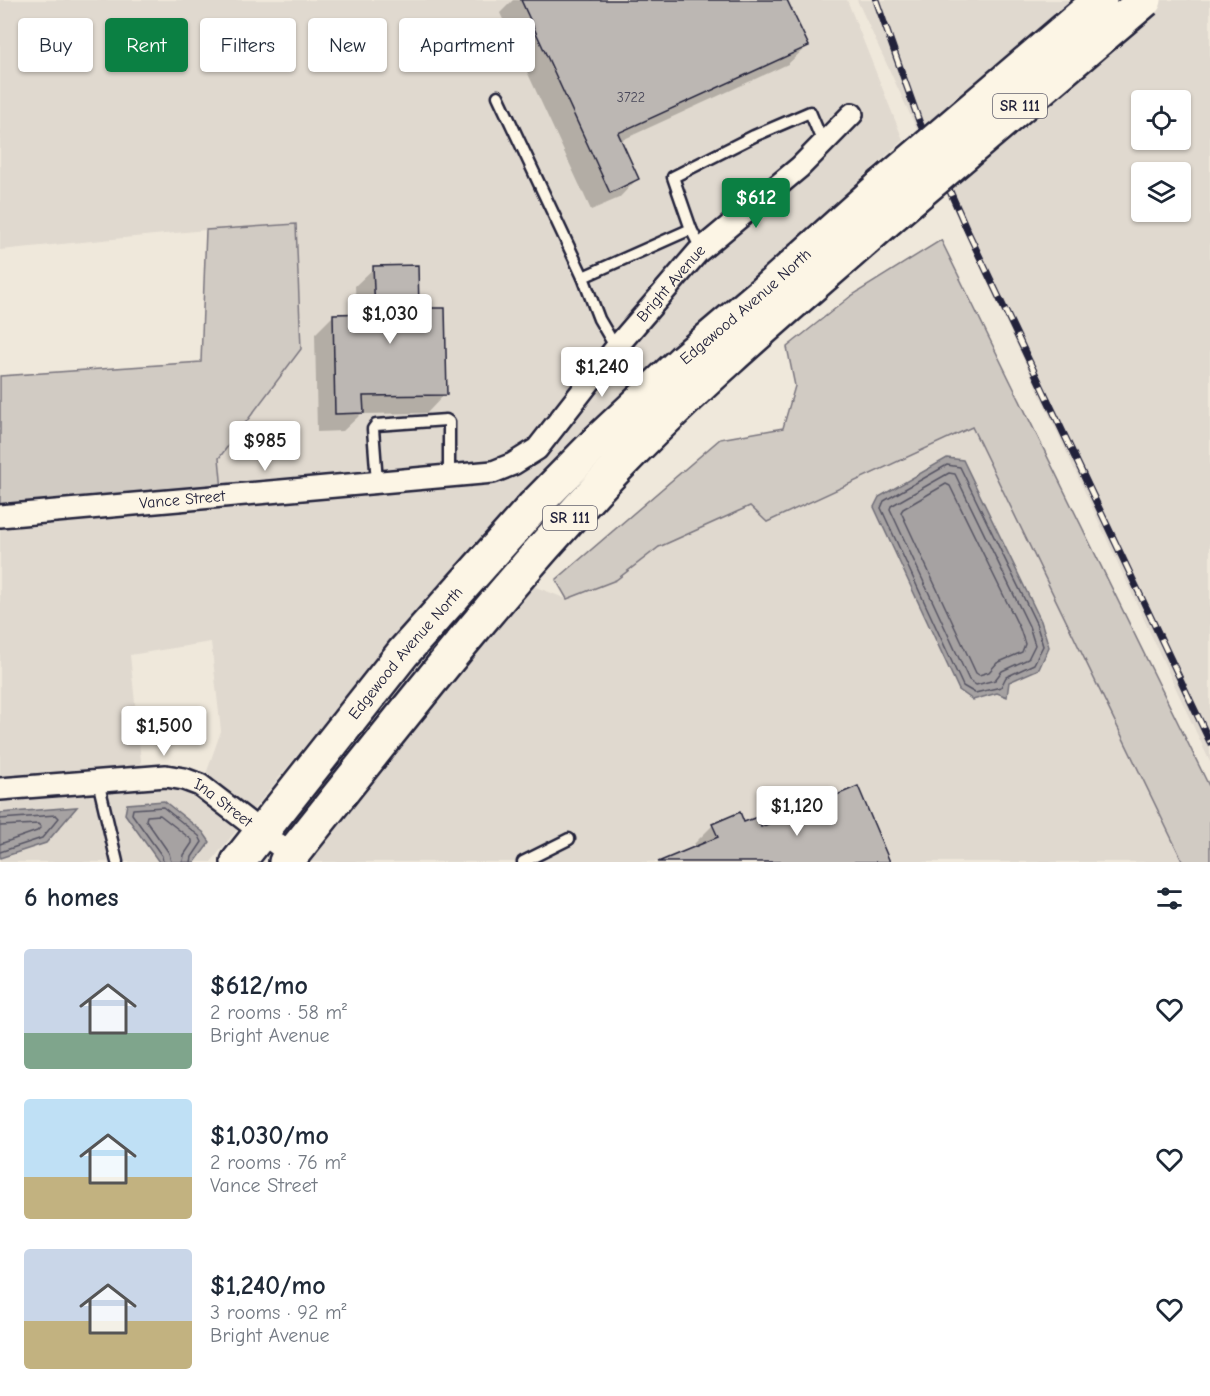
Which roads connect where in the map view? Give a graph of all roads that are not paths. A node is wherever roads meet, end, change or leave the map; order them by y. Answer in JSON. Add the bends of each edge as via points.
{"nodes":[{"id":1,"x":1100,"y":0,"type":"edge"},
{"id":2,"x":1145,"y":0,"type":"edge"},
{"id":3,"x":498,"y":96,"type":"dead end"},
{"id":4,"x":852,"y":114,"type":"dead end"},
{"id":5,"x":824,"y":143,"type":"junction"},
{"id":6,"x":889,"y":199,"type":"junction"},
{"id":7,"x":691,"y":229,"type":"junction"},
{"id":8,"x":701,"y":249,"type":"junction"},
{"id":9,"x":583,"y":277,"type":"junction"},
{"id":10,"x":616,"y":348,"type":"junction"},
{"id":11,"x":537,"y":449,"type":"joint"},
{"id":12,"x":449,"y":475,"type":"junction"},
{"id":13,"x":377,"y":482,"type":"junction"},
{"id":14,"x":0,"y":516,"type":"edge"},
{"id":15,"x":98,"y":781,"type":"junction"},
{"id":16,"x":0,"y":789,"type":"edge"},
{"id":17,"x":262,"y":832,"type":"junction"},
{"id":18,"x":569,"y":839,"type":"dead end"},
{"id":19,"x":292,"y":860,"type":"edge"},
{"id":20,"x":117,"y":862,"type":"edge"},
{"id":21,"x":238,"y":862,"type":"edge"},
{"id":22,"x":523,"y":862,"type":"edge"}],
"edges":[{"from":1,"to":6,"type":"main road","name":"Edgewood Avenue North","number":"SR 111","bridge":true},
{"from":2,"to":6,"type":"main road","name":"Edgewood Avenue North","number":"SR 111","bridge":true},
{"from":3,"to":9,"type":"lane"},
{"from":4,"to":5,"type":"street","name":"Bright Avenue"},
{"from":5,"to":7,"type":"lane","via":[[810,112],[673,177]]},
{"from":5,"to":8,"type":"street","name":"Bright Avenue"},
{"from":6,"to":17,"type":"main road","name":"Edgewood Avenue North","number":"SR 111","via":[[763,293],[598,441],[534,506],[403,653]]},
{"from":6,"to":19,"type":"main road","name":"Edgewood Avenue North","number":"SR 111","via":[[633,450],[561,527],[460,644]]},
{"from":7,"to":8,"type":"lane"},
{"from":7,"to":9,"type":"lane"},
{"from":8,"to":10,"type":"street","name":"Bright Avenue"},
{"from":9,"to":10,"type":"lane","via":[[599,319]]},
{"from":10,"to":11,"type":"street","name":"Bright Avenue"},
{"from":11,"to":12,"type":"street","name":"Vance Street","via":[[513,465],[493,472]]},
{"from":12,"to":13,"type":"street","name":"Vance Street"},
{"from":12,"to":13,"type":"lane","via":[[446,420],[376,425],[373,429]]},
{"from":13,"to":14,"type":"street","name":"Vance Street"},
{"from":15,"to":16,"type":"street","name":"Ina Street"},
{"from":15,"to":17,"type":"street","name":"Ina Street","via":[[166,776],[184,779],[200,785]]},
{"from":15,"to":20,"type":"lane"},
{"from":17,"to":19,"type":"street","name":"Ina Street"},
{"from":17,"to":21,"type":"main road","name":"Edgewood Avenue North","number":"SR 111"},
{"from":18,"to":22,"type":"lane"}]}
